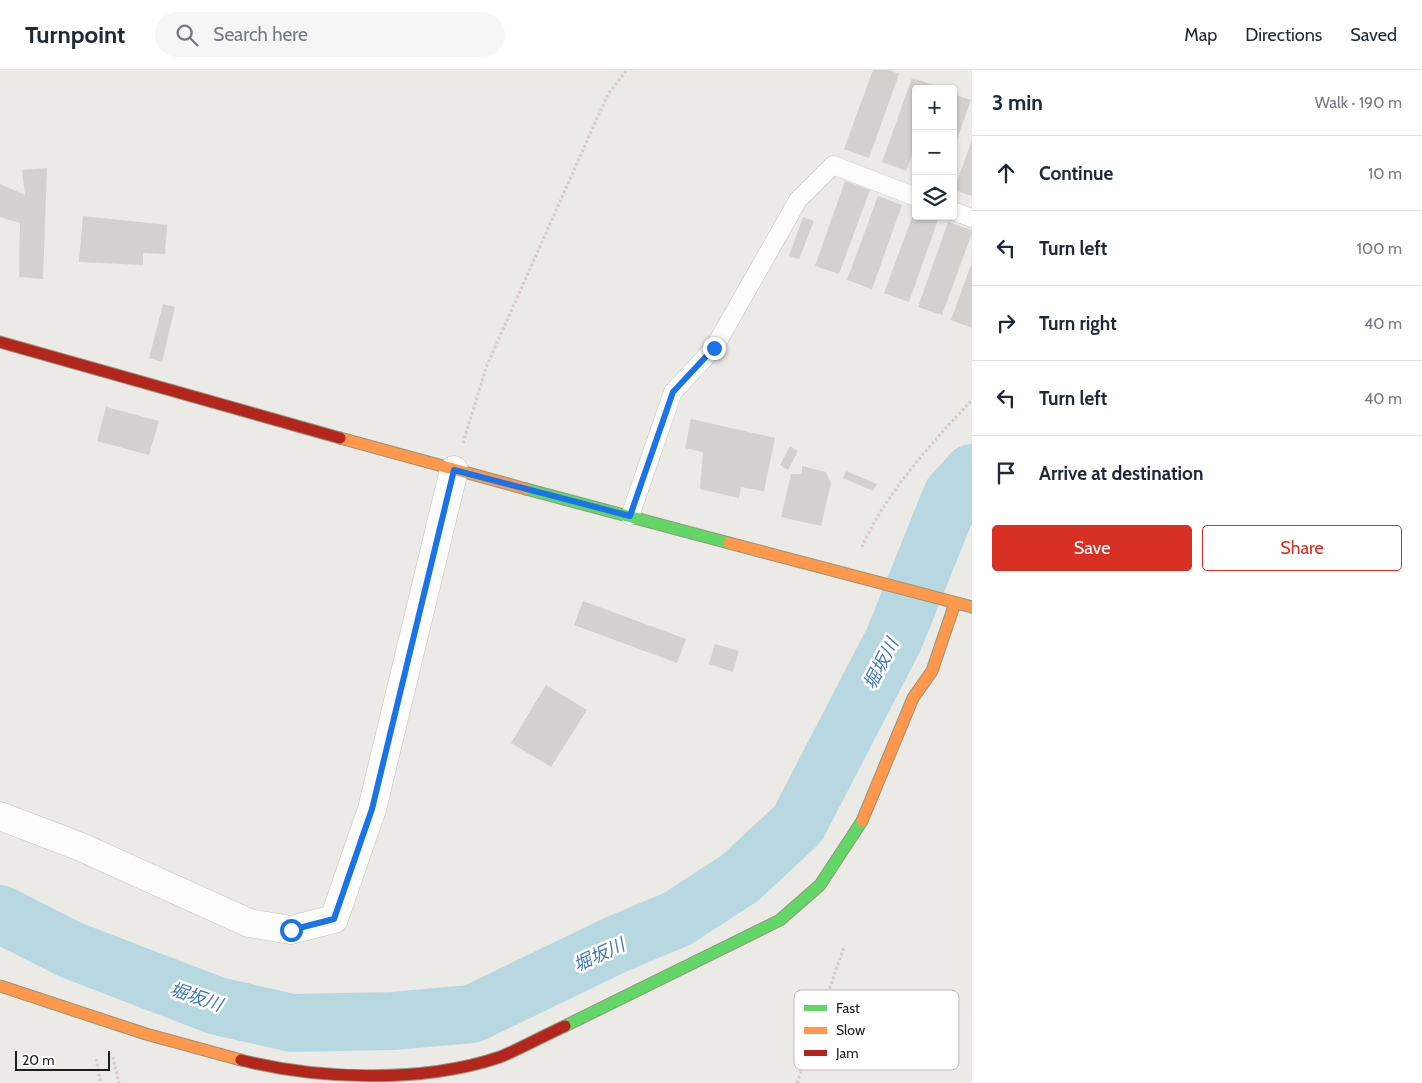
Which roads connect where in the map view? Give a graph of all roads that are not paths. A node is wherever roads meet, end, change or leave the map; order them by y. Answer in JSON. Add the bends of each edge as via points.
{"nodes":[{"id":1,"x":912,"y":195,"type":"edge"},
{"id":2,"x":957,"y":212,"type":"edge"},
{"id":3,"x":972,"y":218,"type":"edge"},
{"id":4,"x":0,"y":342,"type":"edge"},
{"id":5,"x":454,"y":470,"type":"junction"},
{"id":6,"x":630,"y":516,"type":"junction"},
{"id":7,"x":951,"y":601,"type":"junction"},
{"id":8,"x":972,"y":606,"type":"edge"},
{"id":9,"x":0,"y":816,"type":"edge"},
{"id":10,"x":0,"y":986,"type":"edge"}],
"edges":[{"from":1,"to":6,"type":"lane","via":[[833,165],[798,200],[714,348],[673,392]]},
{"from":2,"to":3,"type":"lane"},
{"from":4,"to":5,"type":"street"},
{"from":5,"to":6,"type":"street"},
{"from":5,"to":9,"type":"street","via":[[372,809],[334,919],[291,930],[249,923],[81,847]]},
{"from":6,"to":7,"type":"street"},
{"from":7,"to":8,"type":"street"},
{"from":7,"to":10,"type":"street","via":[[932,671],[913,698],[857,830],[820,885],[780,920],[499,1058],[462,1069],[398,1078],[302,1074],[201,1051]]}]}
